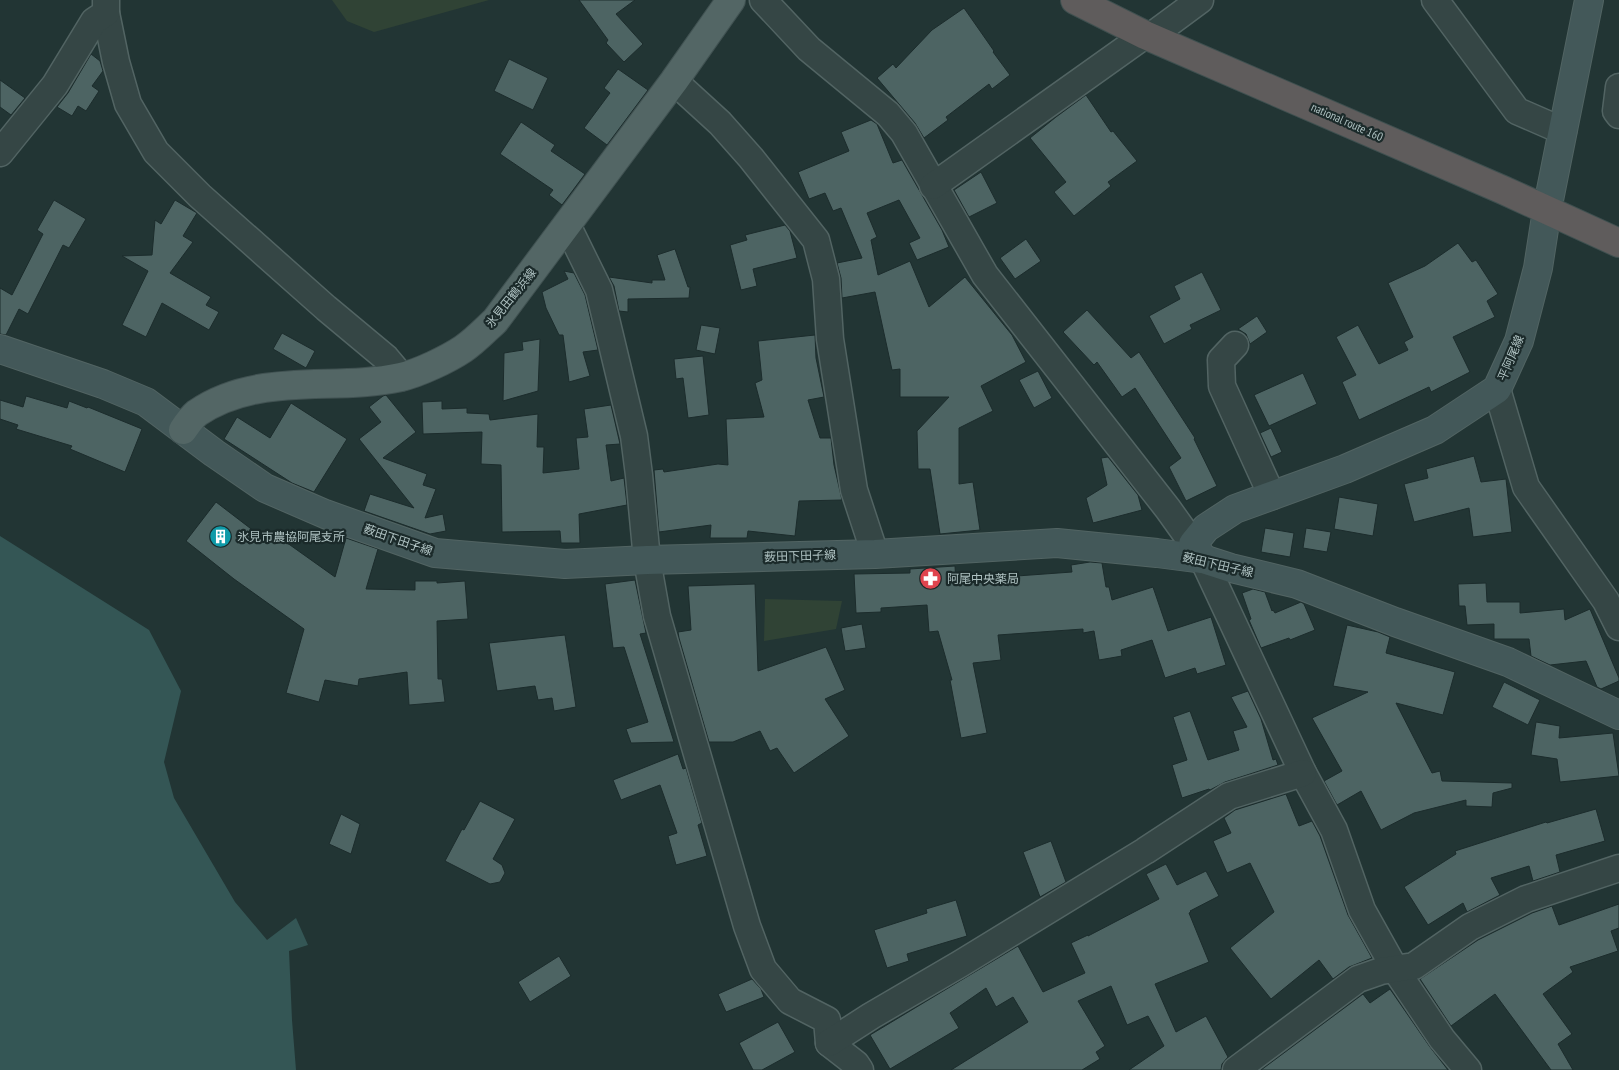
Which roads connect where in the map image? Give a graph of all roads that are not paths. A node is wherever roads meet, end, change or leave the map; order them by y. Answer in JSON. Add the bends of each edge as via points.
{"nodes":[{"id":1,"x":731,"y":0,"type":"edge"},
{"id":2,"x":763,"y":0,"type":"edge"},
{"id":3,"x":1075,"y":0,"type":"edge"},
{"id":4,"x":1200,"y":0,"type":"edge"},
{"id":5,"x":1435,"y":0,"type":"edge"},
{"id":6,"x":1589,"y":0,"type":"edge"},
{"id":7,"x":106,"y":7,"type":"edge"},
{"id":8,"x":1148,"y":36,"type":"junction"},
{"id":9,"x":1090,"y":54,"type":"dead end"},
{"id":10,"x":674,"y":82,"type":"junction"},
{"id":11,"x":1619,"y":87,"type":"edge"},
{"id":12,"x":1619,"y":115,"type":"edge"},
{"id":13,"x":1564,"y":130,"type":"junction"},
{"id":14,"x":996,"y":141,"type":"junction"},
{"id":15,"x":0,"y":153,"type":"edge"},
{"id":16,"x":933,"y":186,"type":"junction"},
{"id":17,"x":1547,"y":210,"type":"junction"},
{"id":18,"x":567,"y":226,"type":"junction"},
{"id":19,"x":1619,"y":243,"type":"edge"},
{"id":20,"x":1235,"y":345,"type":"dead end"},
{"id":21,"x":0,"y":349,"type":"edge"},
{"id":22,"x":402,"y":377,"type":"junction"},
{"id":23,"x":1497,"y":389,"type":"junction"},
{"id":24,"x":183,"y":430,"type":"junction"},
{"id":25,"x":1272,"y":496,"type":"junction"},
{"id":26,"x":1198,"y":552,"type":"junction"},
{"id":27,"x":876,"y":554,"type":"junction"},
{"id":28,"x":647,"y":560,"type":"junction"},
{"id":29,"x":1619,"y":627,"type":"edge"},
{"id":30,"x":1619,"y":716,"type":"edge"},
{"id":31,"x":1303,"y":773,"type":"junction"},
{"id":32,"x":1619,"y":868,"type":"edge"},
{"id":33,"x":1395,"y":969,"type":"junction"},
{"id":34,"x":829,"y":1043,"type":"junction"},
{"id":35,"x":860,"y":1070,"type":"edge"},
{"id":36,"x":1236,"y":1070,"type":"edge"},
{"id":37,"x":1468,"y":1070,"type":"edge"}],
"edges":[{"from":1,"to":10,"type":"main road","name":"氷見田鶴浜線"},
{"from":2,"to":16,"type":"street","via":[[809,49],[888,114],[904,134]]},
{"from":3,"to":8,"type":"highway","name":"national route 160"},
{"from":4,"to":8,"type":"street"},
{"from":5,"to":13,"type":"street","via":[[1517,111]]},
{"from":6,"to":13,"type":"main road","name":"平阿尾線"},
{"from":7,"to":15,"type":"street","via":[[55,85]]},
{"from":7,"to":22,"type":"street","via":[[128,104],[156,152],[200,196],[386,358]]},
{"from":8,"to":14,"type":"street"},
{"from":8,"to":17,"type":"highway","name":"national route 160"},
{"from":9,"to":14,"type":"street","via":[[995,123]]},
{"from":10,"to":18,"type":"main road","name":"氷見田鶴浜線"},
{"from":10,"to":27,"type":"street","via":[[720,123],[816,240],[826,279],[830,339],[854,490]]},
{"from":11,"to":12,"type":"street","via":[[1616,111]]},
{"from":13,"to":17,"type":"main road","name":"平阿尾線"},
{"from":14,"to":16,"type":"street"},
{"from":16,"to":26,"type":"street","via":[[984,275],[1168,509]]},
{"from":17,"to":19,"type":"highway","name":"national route 160"},
{"from":17,"to":23,"type":"main road","name":"平阿尾線","via":[[1538,268],[1519,342]]},
{"from":18,"to":22,"type":"main road","name":"氷見田鶴浜線","via":[[495,322],[464,349]]},
{"from":18,"to":28,"type":"street","via":[[599,290],[634,436]]},
{"from":20,"to":25,"type":"street","via":[[1221,360],[1222,386]]},
{"from":21,"to":24,"type":"main road","name":"薮田下田子線","via":[[146,402]]},
{"from":22,"to":24,"type":"main road","name":"氷見田鶴浜線","via":[[370,382],[271,386],[226,397],[196,414]]},
{"from":23,"to":25,"type":"main road","name":"平阿尾線","via":[[1435,430]]},
{"from":23,"to":29,"type":"street","via":[[1526,487],[1606,601]]},
{"from":24,"to":28,"type":"main road","name":"薮田下田子線","via":[[266,488],[325,514],[435,553],[565,564]]},
{"from":25,"to":26,"type":"main road","name":"平阿尾線","via":[[1235,509],[1206,528]]},
{"from":26,"to":27,"type":"main road","name":"薮田下田子線","via":[[1057,543]]},
{"from":26,"to":30,"type":"main road","name":"薮田下田子線","via":[[1231,568],[1297,584],[1508,662]]},
{"from":26,"to":31,"type":"street"},
{"from":27,"to":28,"type":"main road","name":"薮田下田子線"},
{"from":28,"to":34,"type":"street","via":[[657,616],[747,926],[763,969],[790,1000],[826,1020]]},
{"from":31,"to":33,"type":"street","via":[[1334,830],[1362,910]]},
{"from":31,"to":34,"type":"street","via":[[1229,796],[1145,851]]},
{"from":32,"to":33,"type":"street","via":[[1526,899],[1470,927],[1414,966]]},
{"from":33,"to":36,"type":"street","via":[[1358,979]]},
{"from":33,"to":37,"type":"street","via":[[1442,1039]]},
{"from":34,"to":35,"type":"street"}]}
